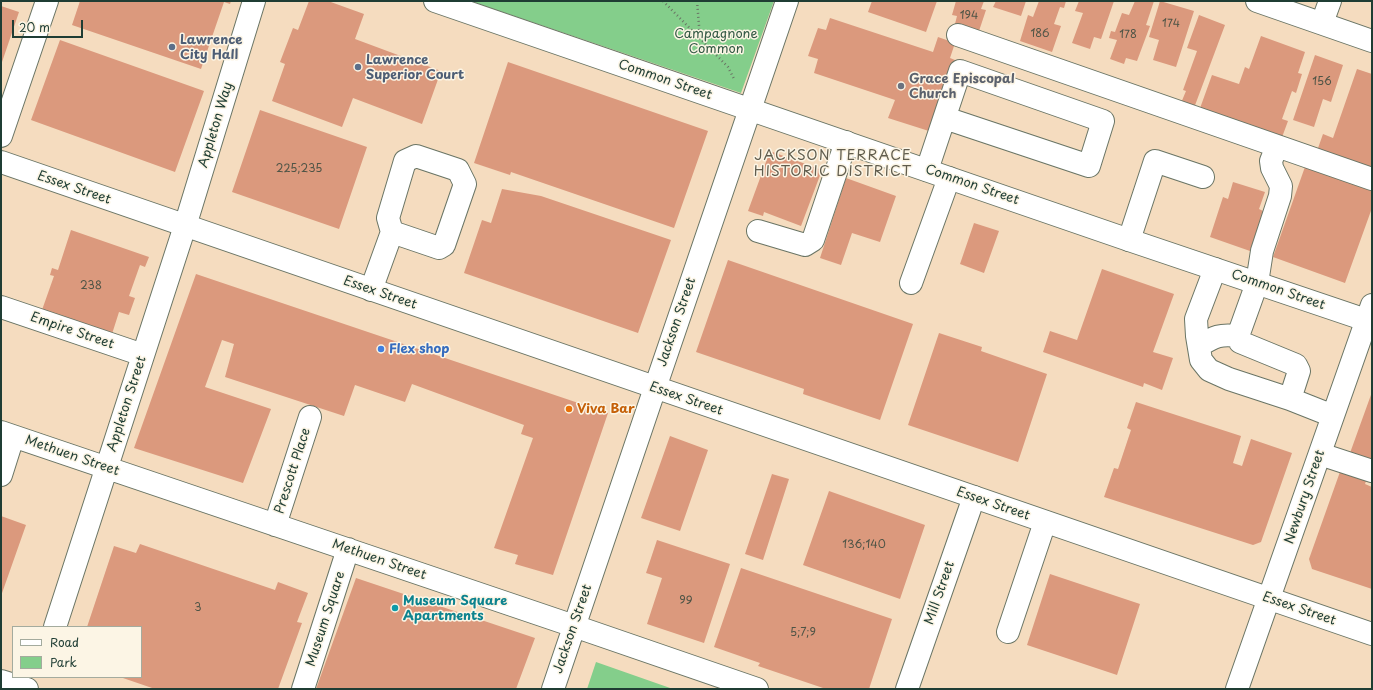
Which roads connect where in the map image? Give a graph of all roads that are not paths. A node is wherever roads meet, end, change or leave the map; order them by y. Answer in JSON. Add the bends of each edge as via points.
{"nodes":[{"id":1,"x":47,"y":1,"type":"edge"},
{"id":2,"x":254,"y":1,"type":"edge"},
{"id":3,"x":435,"y":1,"type":"edge"},
{"id":4,"x":787,"y":1,"type":"edge"},
{"id":5,"x":1330,"y":1,"type":"edge"},
{"id":6,"x":1268,"y":3,"type":"edge"},
{"id":7,"x":1322,"y":23,"type":"junction"},
{"id":8,"x":958,"y":35,"type":"dead end"},
{"id":9,"x":1372,"y":41,"type":"edge"},
{"id":10,"x":750,"y":109,"type":"junction"},
{"id":11,"x":945,"y":118,"type":"junction"},
{"id":12,"x":1,"y":136,"type":"edge"},
{"id":13,"x":846,"y":142,"type":"junction"},
{"id":14,"x":1277,"y":146,"type":"junction"},
{"id":15,"x":1,"y":162,"type":"edge"},
{"id":16,"x":927,"y":170,"type":"junction"},
{"id":17,"x":1203,"y":177,"type":"dead end"},
{"id":18,"x":949,"y":178,"type":"junction"},
{"id":19,"x":1372,"y":179,"type":"edge"},
{"id":20,"x":185,"y":226,"type":"junction"},
{"id":21,"x":758,"y":231,"type":"dead end"},
{"id":22,"x":392,"y":232,"type":"dead end"},
{"id":23,"x":1129,"y":240,"type":"junction"},
{"id":24,"x":1215,"y":269,"type":"junction"},
{"id":25,"x":1258,"y":283,"type":"junction"},
{"id":26,"x":911,"y":284,"type":"dead end"},
{"id":27,"x":371,"y":290,"type":"junction"},
{"id":28,"x":1,"y":307,"type":"edge"},
{"id":29,"x":1370,"y":315,"type":"edge"},
{"id":30,"x":1238,"y":336,"type":"junction"},
{"id":31,"x":1199,"y":346,"type":"junction"},
{"id":32,"x":143,"y":355,"type":"junction"},
{"id":33,"x":655,"y":388,"type":"junction"},
{"id":34,"x":1290,"y":399,"type":"junction"},
{"id":35,"x":1333,"y":416,"type":"junction"},
{"id":36,"x":310,"y":418,"type":"dead end"},
{"id":37,"x":7,"y":434,"type":"edge"},
{"id":38,"x":1320,"y":454,"type":"junction"},
{"id":39,"x":106,"y":468,"type":"junction"},
{"id":40,"x":1372,"y":471,"type":"edge"},
{"id":41,"x":1,"y":475,"type":"edge"},
{"id":42,"x":974,"y":497,"type":"junction"},
{"id":43,"x":1045,"y":522,"type":"junction"},
{"id":44,"x":275,"y":525,"type":"junction"},
{"id":45,"x":348,"y":550,"type":"junction"},
{"id":46,"x":1269,"y":598,"type":"junction"},
{"id":47,"x":55,"y":626,"type":"edge"},
{"id":48,"x":574,"y":626,"type":"junction"},
{"id":49,"x":1008,"y":632,"type":"dead end"},
{"id":50,"x":1372,"y":634,"type":"edge"},
{"id":51,"x":303,"y":689,"type":"edge"},
{"id":52,"x":553,"y":689,"type":"edge"},
{"id":53,"x":757,"y":689,"type":"edge"},
{"id":54,"x":907,"y":689,"type":"edge"},
{"id":55,"x":1237,"y":689,"type":"edge"}],
"edges":[{"from":1,"to":12,"type":"main road"},
{"from":2,"to":20,"type":"main road","name":"Appleton Way"},
{"from":3,"to":10,"type":"main road","name":"Common Street"},
{"from":4,"to":10,"type":"main road","name":"Jackson Street"},
{"from":5,"to":7,"type":"main road"},
{"from":6,"to":7,"type":"main road"},
{"from":7,"to":9,"type":"main road"},
{"from":8,"to":14,"type":"main road"},
{"from":10,"to":13,"type":"main road","name":"Common Street"},
{"from":10,"to":33,"type":"main road","name":"Jackson Street"},
{"from":11,"to":11,"type":"main road","via":[[1089,166],[1103,121],[960,71]]},
{"from":11,"to":16,"type":"main road"},
{"from":13,"to":16,"type":"main road","name":"Common Street"},
{"from":13,"to":21,"type":"main road","via":[[813,240],[805,245]]},
{"from":14,"to":19,"type":"main road"},
{"from":14,"to":25,"type":"main road","via":[[1272,168],[1281,186],[1280,196],[1262,251]]},
{"from":15,"to":20,"type":"main road","name":"Essex Street"},
{"from":16,"to":18,"type":"main road","name":"Common Street"},
{"from":17,"to":23,"type":"main road","via":[[1156,161]]},
{"from":18,"to":23,"type":"main road","name":"Common Street"},
{"from":18,"to":26,"type":"main road"},
{"from":20,"to":27,"type":"main road","name":"Essex Street"},
{"from":20,"to":32,"type":"main road","name":"Appleton Street"},
{"from":22,"to":27,"type":"main road"},
{"from":23,"to":24,"type":"main road","name":"Common Street"},
{"from":24,"to":25,"type":"main road","name":"Common Street"},
{"from":24,"to":31,"type":"main road","via":[[1196,319]]},
{"from":25,"to":29,"type":"main road","name":"Common Street"},
{"from":25,"to":30,"type":"main road"},
{"from":27,"to":33,"type":"main road","name":"Essex Street"},
{"from":28,"to":32,"type":"main road","name":"Empire Street"},
{"from":29,"to":35,"type":"main road","name":"Newbury Street"},
{"from":30,"to":31,"type":"main road","via":[[1213,337]]},
{"from":30,"to":34,"type":"main road","via":[[1240,342],[1296,365],[1300,371]]},
{"from":31,"to":34,"type":"main road","via":[[1201,360],[1209,370]]},
{"from":32,"to":39,"type":"main road","name":"Appleton Street"},
{"from":33,"to":42,"type":"main road","name":"Essex Street"},
{"from":33,"to":48,"type":"main road","name":"Jackson Street"},
{"from":34,"to":35,"type":"main road"},
{"from":35,"to":38,"type":"main road","name":"Newbury Street"},
{"from":36,"to":44,"type":"main road","name":"Prescott Place"},
{"from":37,"to":39,"type":"main road","name":"Methuen Street"},
{"from":37,"to":41,"type":"main road"},
{"from":38,"to":40,"type":"main road"},
{"from":38,"to":46,"type":"main road","name":"Newbury Street"},
{"from":39,"to":44,"type":"main road","name":"Methuen Street"},
{"from":39,"to":47,"type":"main road","name":"Appleton Street"},
{"from":42,"to":43,"type":"main road","name":"Essex Street"},
{"from":42,"to":54,"type":"main road","name":"Mill Street"},
{"from":43,"to":46,"type":"main road","name":"Essex Street"},
{"from":43,"to":49,"type":"main road"},
{"from":44,"to":45,"type":"main road","name":"Methuen Street"},
{"from":45,"to":48,"type":"main road","name":"Methuen Street"},
{"from":45,"to":51,"type":"main road","name":"Museum Square"},
{"from":46,"to":50,"type":"main road","name":"Essex Street"},
{"from":46,"to":55,"type":"main road","name":"Newbury Street"},
{"from":48,"to":52,"type":"main road","name":"Jackson Street"},
{"from":48,"to":53,"type":"main road","name":"Methuen Street"}]}
